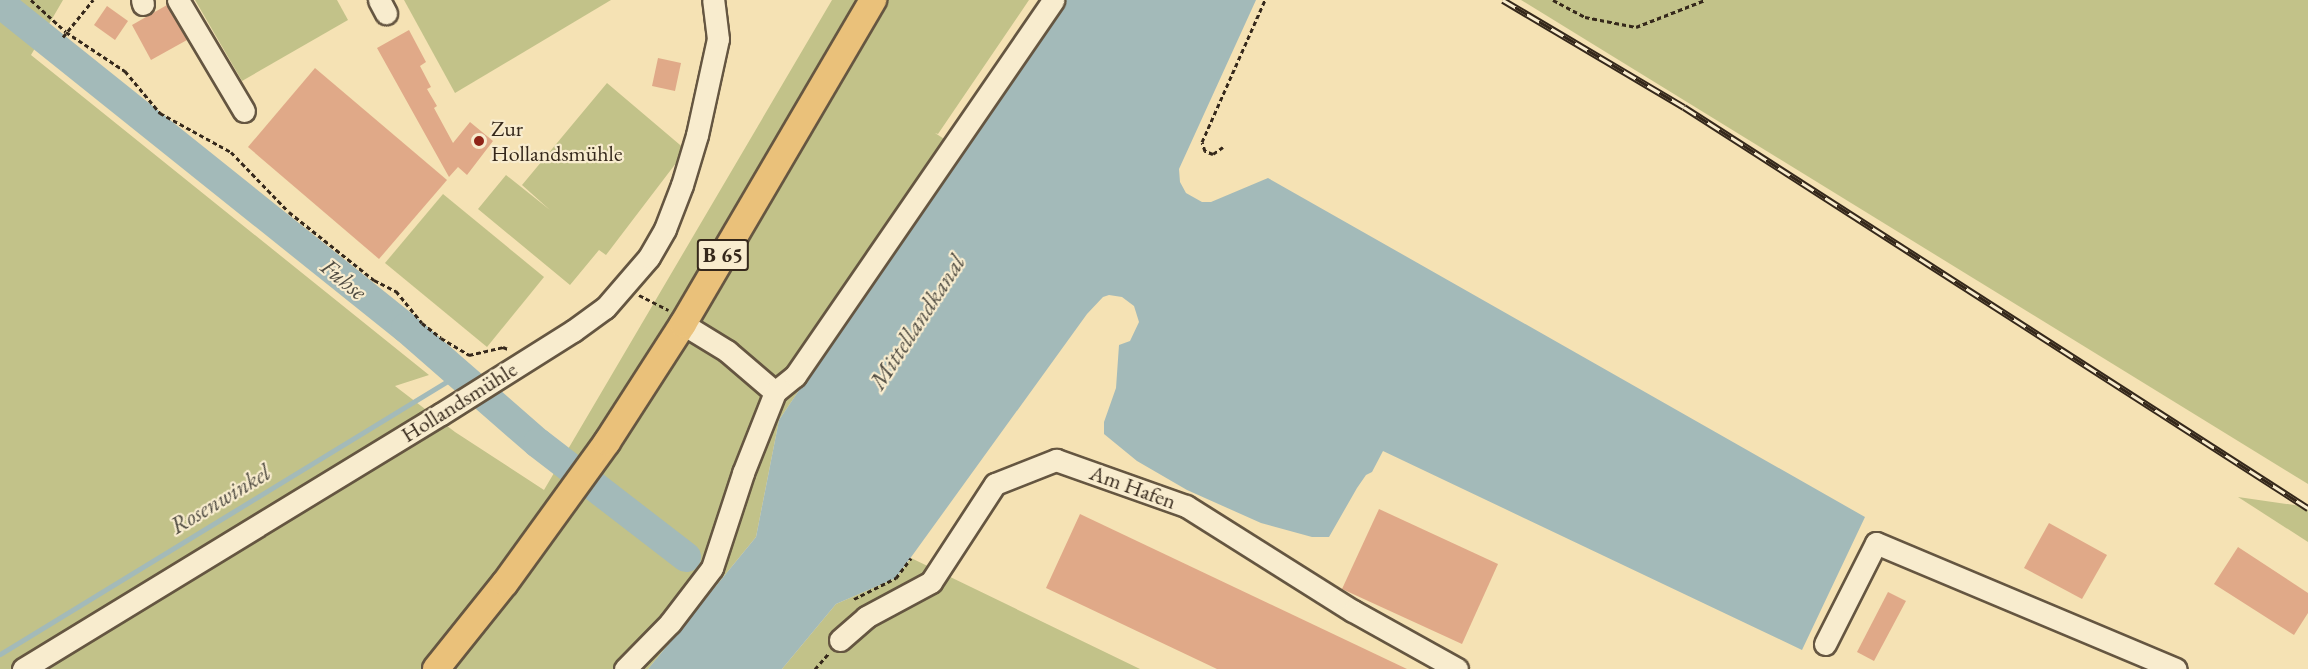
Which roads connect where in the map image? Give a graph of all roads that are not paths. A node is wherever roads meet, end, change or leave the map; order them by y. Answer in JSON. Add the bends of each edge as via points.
{"nodes":[{"id":1,"x":178,"y":0,"type":"edge"},
{"id":2,"x":713,"y":0,"type":"edge"},
{"id":3,"x":873,"y":0,"type":"edge"},
{"id":4,"x":1053,"y":0,"type":"edge"},
{"id":5,"x":244,"y":111,"type":"dead end"},
{"id":6,"x":683,"y":324,"type":"junction"},
{"id":7,"x":776,"y":392,"type":"junction"},
{"id":8,"x":840,"y":640,"type":"dead end"},
{"id":9,"x":1825,"y":644,"type":"dead end"},
{"id":10,"x":23,"y":669,"type":"edge"},
{"id":11,"x":436,"y":669,"type":"edge"},
{"id":12,"x":625,"y":669,"type":"edge"},
{"id":13,"x":1458,"y":669,"type":"edge"},
{"id":14,"x":2176,"y":669,"type":"edge"}],
"edges":[{"from":1,"to":5,"type":"street"},
{"from":2,"to":10,"type":"street","name":"Hollandsmühle","via":[[718,39],[682,184],[665,229],[649,256],[604,308],[441,414]]},
{"from":3,"to":6,"type":"main road","number":"B 65"},
{"from":4,"to":7,"type":"street","via":[[795,376]]},
{"from":6,"to":7,"type":"street","via":[[727,351]]},
{"from":6,"to":11,"type":"main road","number":"B 65","via":[[559,510]]},
{"from":7,"to":12,"type":"street","via":[[743,473],[712,568],[670,623]]},
{"from":8,"to":13,"type":"street","name":"Am Hafen","via":[[866,616],[931,582],[995,484],[1056,459],[1186,506],[1353,611]]},
{"from":9,"to":14,"type":"street","via":[[1876,543]]}]}
